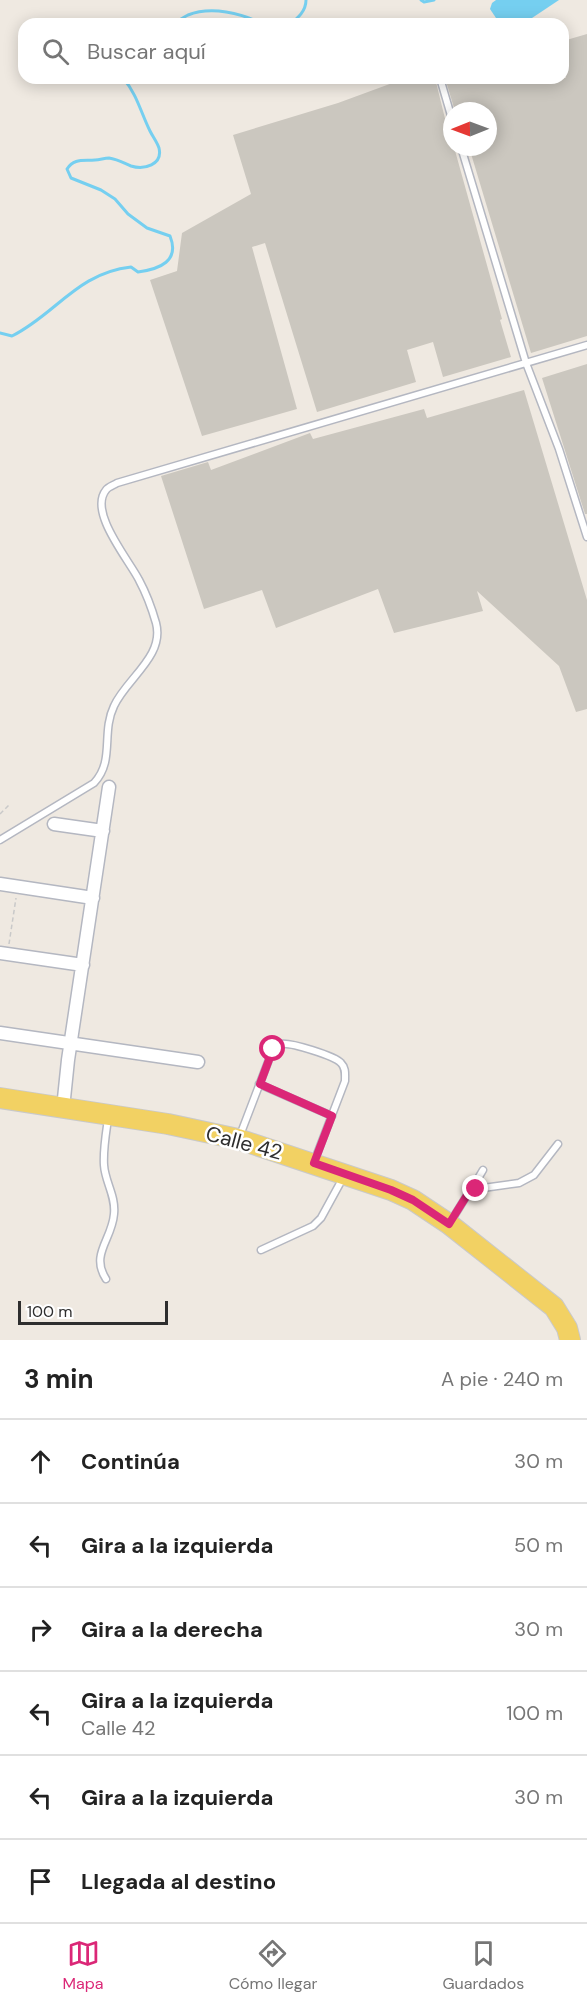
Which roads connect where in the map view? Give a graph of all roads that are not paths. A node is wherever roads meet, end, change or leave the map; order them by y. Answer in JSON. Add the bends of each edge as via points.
{"nodes":[{"id":1,"x":442,"y":84,"type":"edge"},
{"id":2,"x":447,"y":102,"type":"edge"},
{"id":3,"x":464,"y":156,"type":"edge"},
{"id":4,"x":587,"y":345,"type":"edge"},
{"id":5,"x":526,"y":363,"type":"junction"},
{"id":6,"x":587,"y":537,"type":"edge"},
{"id":7,"x":109,"y":787,"type":"dead end"},
{"id":8,"x":54,"y":824,"type":"dead end"},
{"id":9,"x":103,"y":831,"type":"junction"},
{"id":10,"x":0,"y":840,"type":"edge"},
{"id":11,"x":0,"y":884,"type":"edge"},
{"id":12,"x":93,"y":898,"type":"junction"},
{"id":13,"x":4,"y":953,"type":"edge"},
{"id":14,"x":83,"y":965,"type":"junction"},
{"id":15,"x":0,"y":1033,"type":"edge"},
{"id":16,"x":70,"y":1043,"type":"junction"},
{"id":17,"x":198,"y":1062,"type":"dead end"},
{"id":18,"x":260,"y":1084,"type":"junction"},
{"id":19,"x":0,"y":1098,"type":"edge"},
{"id":20,"x":63,"y":1108,"type":"junction"},
{"id":21,"x":109,"y":1115,"type":"junction"},
{"id":22,"x":332,"y":1116,"type":"junction"},
{"id":23,"x":238,"y":1139,"type":"junction"},
{"id":24,"x":558,"y":1144,"type":"dead end"},
{"id":25,"x":314,"y":1163,"type":"junction"},
{"id":26,"x":483,"y":1170,"type":"dead end"},
{"id":27,"x":345,"y":1174,"type":"junction"},
{"id":28,"x":469,"y":1192,"type":"junction"},
{"id":29,"x":449,"y":1224,"type":"junction"},
{"id":30,"x":261,"y":1250,"type":"dead end"},
{"id":31,"x":106,"y":1279,"type":"dead end"},
{"id":32,"x":570,"y":1340,"type":"edge"}],
"edges":[{"from":1,"to":2,"type":"lane"},
{"from":3,"to":5,"type":"lane"},
{"from":4,"to":5,"type":"lane"},
{"from":5,"to":6,"type":"lane"},
{"from":5,"to":10,"type":"lane","via":[[117,483],[106,490],[101,501],[106,525],[141,582],[157,637],[146,663],[116,700],[110,714],[102,775]]},
{"from":7,"to":9,"type":"street"},
{"from":8,"to":9,"type":"street"},
{"from":9,"to":12,"type":"street"},
{"from":11,"to":12,"type":"street"},
{"from":12,"to":14,"type":"street"},
{"from":13,"to":14,"type":"street"},
{"from":14,"to":16,"type":"street"},
{"from":15,"to":16,"type":"street"},
{"from":16,"to":17,"type":"street"},
{"from":16,"to":20,"type":"street"},
{"from":18,"to":22,"type":"lane"},
{"from":18,"to":22,"type":"lane","via":[[273,1049],[282,1043],[335,1058],[342,1064],[345,1081]]},
{"from":18,"to":23,"type":"lane"},
{"from":19,"to":20,"type":"main road","name":"Calle 42"},
{"from":20,"to":21,"type":"main road","name":"Calle 42"},
{"from":21,"to":23,"type":"main road","name":"Calle 42"},
{"from":21,"to":31,"type":"lane","via":[[104,1166],[114,1197],[114,1215],[99,1257]]},
{"from":22,"to":25,"type":"lane"},
{"from":23,"to":25,"type":"main road","name":"Calle 42"},
{"from":24,"to":28,"type":"lane","via":[[534,1174],[519,1183]]},
{"from":25,"to":27,"type":"main road","name":"Calle 42"},
{"from":26,"to":28,"type":"lane"},
{"from":27,"to":29,"type":"main road","name":"Calle 42","via":[[413,1200]]},
{"from":27,"to":30,"type":"lane","via":[[313,1226]]},
{"from":28,"to":29,"type":"lane"},
{"from":29,"to":32,"type":"main road","name":"Calle 42","via":[[554,1307]]}]}
